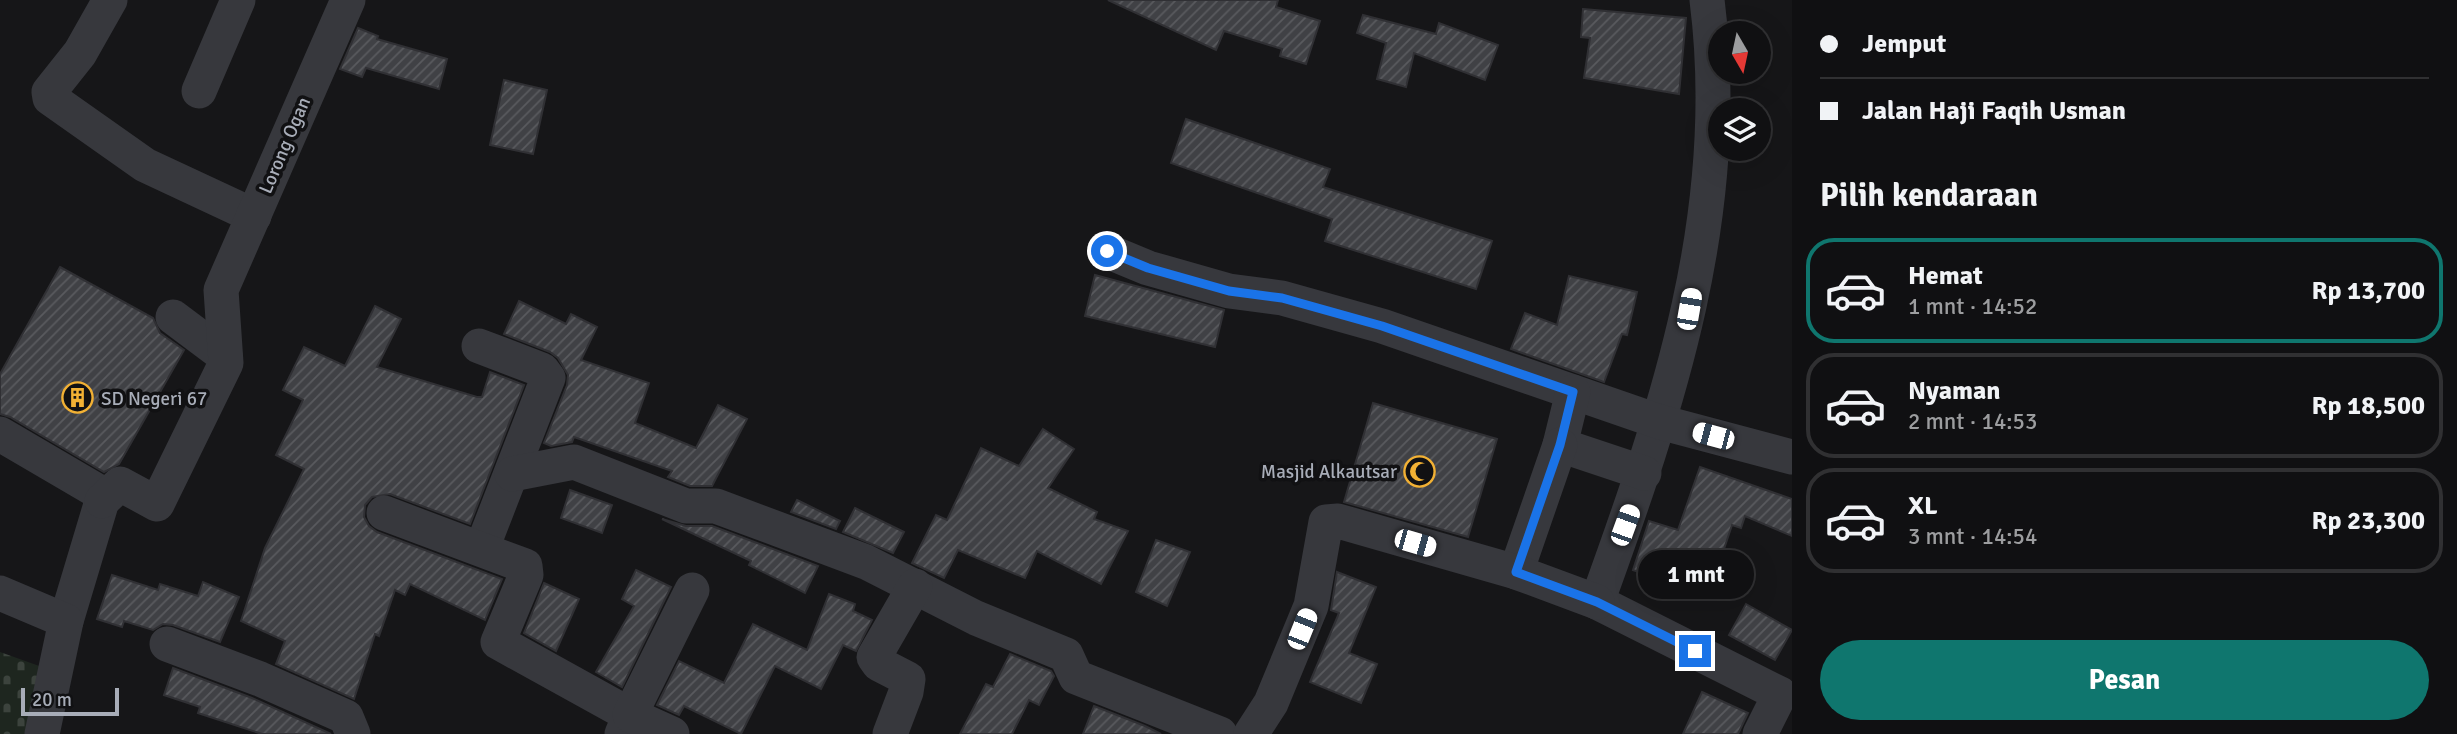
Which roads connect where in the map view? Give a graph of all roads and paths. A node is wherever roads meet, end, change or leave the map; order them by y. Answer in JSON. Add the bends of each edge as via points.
{"nodes":[{"id":1,"x":110,"y":0,"type":"edge"},
{"id":2,"x":238,"y":0,"type":"edge"},
{"id":3,"x":348,"y":0,"type":"edge"},
{"id":4,"x":1707,"y":0,"type":"edge"},
{"id":5,"x":199,"y":91,"type":"dead end"},
{"id":6,"x":254,"y":216,"type":"junction"},
{"id":7,"x":1107,"y":251,"type":"dead end"},
{"id":8,"x":173,"y":317,"type":"dead end"},
{"id":9,"x":479,"y":346,"type":"dead end"},
{"id":10,"x":225,"y":356,"type":"junction"},
{"id":11,"x":1573,"y":392,"type":"junction"},
{"id":12,"x":1660,"y":422,"type":"junction"},
{"id":13,"x":0,"y":434,"type":"edge"},
{"id":14,"x":1560,"y":445,"type":"junction"},
{"id":15,"x":1792,"y":457,"type":"edge"},
{"id":16,"x":1644,"y":473,"type":"junction"},
{"id":17,"x":512,"y":474,"type":"junction"},
{"id":18,"x":102,"y":500,"type":"junction"},
{"id":19,"x":384,"y":513,"type":"dead end"},
{"id":20,"x":482,"y":548,"type":"junction"},
{"id":21,"x":1516,"y":572,"type":"junction"},
{"id":22,"x":915,"y":586,"type":"junction"},
{"id":23,"x":692,"y":590,"type":"dead end"},
{"id":24,"x":0,"y":593,"type":"edge"},
{"id":25,"x":1597,"y":602,"type":"junction"},
{"id":26,"x":66,"y":621,"type":"junction"},
{"id":27,"x":167,"y":644,"type":"dead end"},
{"id":28,"x":1786,"y":680,"type":"edge"},
{"id":29,"x":625,"y":727,"type":"edge"},
{"id":30,"x":42,"y":734,"type":"edge"},
{"id":31,"x":353,"y":734,"type":"edge"},
{"id":32,"x":672,"y":734,"type":"edge"},
{"id":33,"x":890,"y":734,"type":"edge"},
{"id":34,"x":1220,"y":734,"type":"edge"},
{"id":35,"x":1251,"y":734,"type":"edge"},
{"id":36,"x":1760,"y":734,"type":"edge"}],
"edges":[{"from":1,"to":6,"type":"street","via":[[80,53],[49,92],[50,98],[145,165]]},
{"from":2,"to":5,"type":"street"},
{"from":3,"to":6,"type":"street","name":"Lorong Ogan"},
{"from":4,"to":12,"type":"street","via":[[1715,102],[1704,229],[1685,336]]},
{"from":6,"to":10,"type":"street","name":"Lorong Ogan","via":[[221,290]]},
{"from":7,"to":11,"type":"street","via":[[1229,291],[1282,298],[1382,326]]},
{"from":8,"to":10,"type":"street"},
{"from":9,"to":17,"type":"street","via":[[542,370],[548,378]]},
{"from":10,"to":18,"type":"street","via":[[226,363],[157,504],[120,484]]},
{"from":11,"to":12,"type":"street"},
{"from":11,"to":14,"type":"street"},
{"from":12,"to":15,"type":"street"},
{"from":12,"to":16,"type":"street"},
{"from":13,"to":18,"type":"street","via":[[96,488]]},
{"from":14,"to":16,"type":"street"},
{"from":14,"to":21,"type":"street"},
{"from":16,"to":25,"type":"street"},
{"from":17,"to":20,"type":"street"},
{"from":17,"to":22,"type":"street","via":[[574,462],[686,506],[716,506],[866,562]]},
{"from":18,"to":26,"type":"street"},
{"from":19,"to":20,"type":"street"},
{"from":20,"to":29,"type":"street","via":[[520,563],[526,570],[497,639],[500,645]]},
{"from":21,"to":25,"type":"street"},
{"from":21,"to":35,"type":"street","via":[[1338,521],[1326,522],[1311,606],[1271,703]]},
{"from":22,"to":33,"type":"street","via":[[874,657],[908,679]]},
{"from":22,"to":34,"type":"street","via":[[986,623],[1066,655],[1076,677]]},
{"from":23,"to":29,"type":"street"},
{"from":24,"to":26,"type":"street"},
{"from":25,"to":28,"type":"street"},
{"from":26,"to":30,"type":"street"},
{"from":27,"to":31,"type":"street","via":[[260,678],[346,717]]},
{"from":28,"to":36,"type":"street"},
{"from":29,"to":32,"type":"street"}]}
